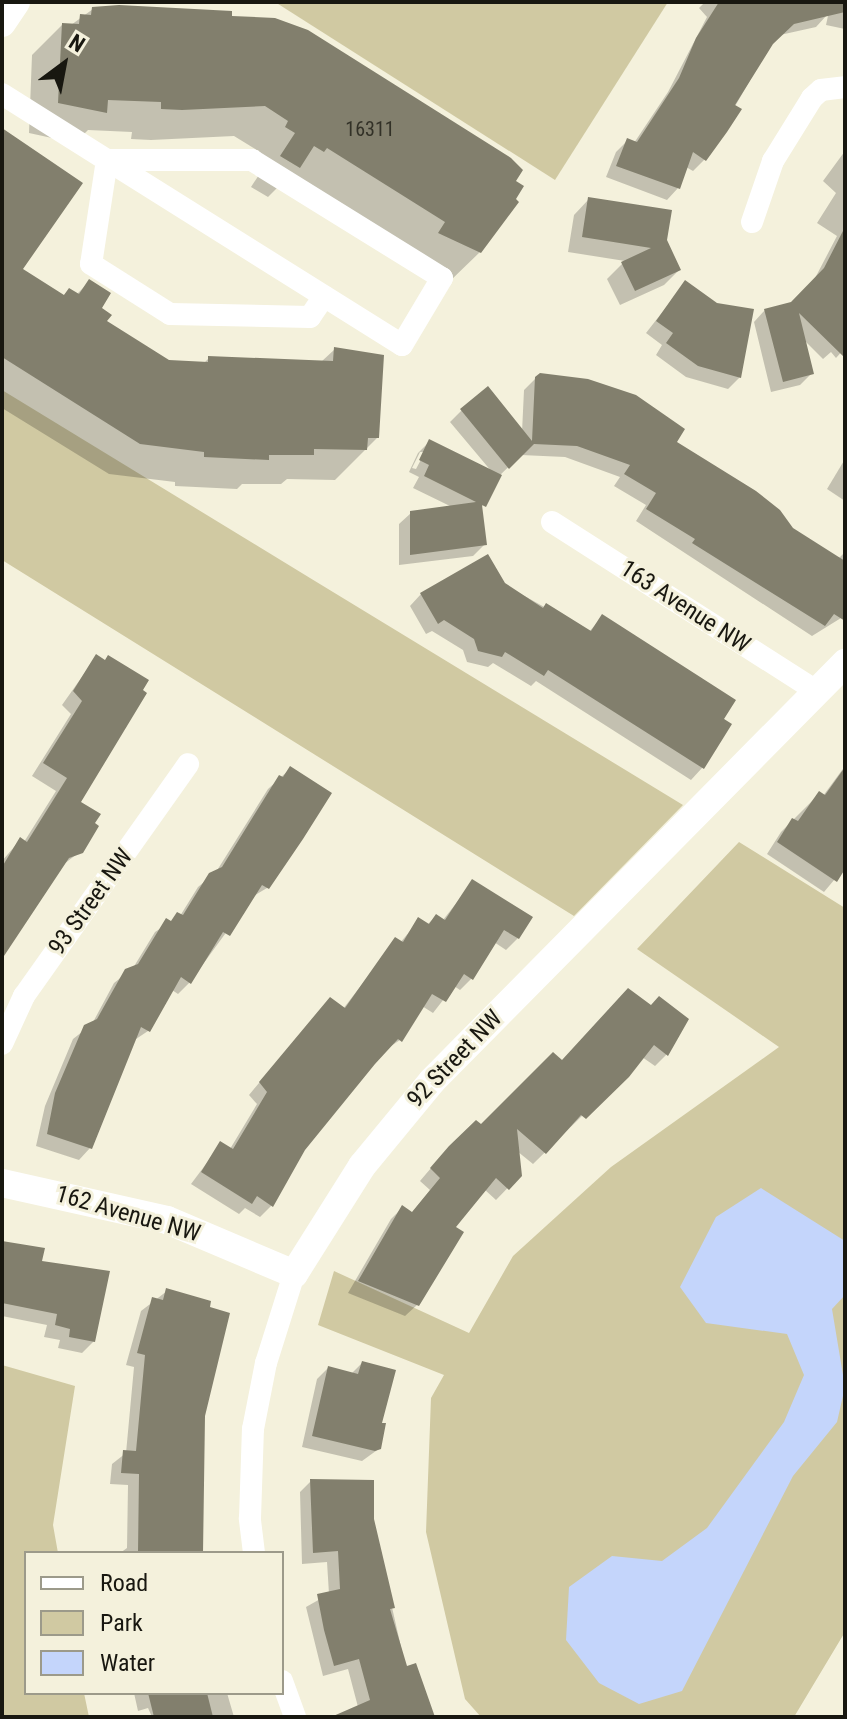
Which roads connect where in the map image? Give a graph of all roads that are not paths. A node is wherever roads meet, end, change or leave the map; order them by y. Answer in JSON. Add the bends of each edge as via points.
{"nodes":[{"id":1,"x":16,"y":2,"type":"edge"},
{"id":2,"x":2,"y":23,"type":"edge"},
{"id":3,"x":845,"y":87,"type":"edge"},
{"id":4,"x":2,"y":94,"type":"edge"},
{"id":5,"x":107,"y":160,"type":"junction"},
{"id":6,"x":752,"y":222,"type":"dead end"},
{"id":7,"x":324,"y":296,"type":"junction"},
{"id":8,"x":552,"y":522,"type":"dead end"},
{"id":9,"x":845,"y":663,"type":"edge"},
{"id":10,"x":818,"y":692,"type":"junction"},
{"id":11,"x":188,"y":764,"type":"dead end"},
{"id":12,"x":2,"y":1044,"type":"edge"},
{"id":13,"x":2,"y":1183,"type":"edge"},
{"id":14,"x":294,"y":1274,"type":"junction"},
{"id":15,"x":254,"y":1551,"type":"edge"},
{"id":16,"x":284,"y":1687,"type":"edge"},
{"id":17,"x":295,"y":1717,"type":"edge"}],
"edges":[{"from":1,"to":2,"type":"street"},
{"from":3,"to":6,"type":"street","via":[[834,86],[812,98],[773,161]]},
{"from":4,"to":5,"type":"street"},
{"from":5,"to":7,"type":"street"},
{"from":5,"to":7,"type":"street","via":[[91,264],[170,314],[310,317]]},
{"from":5,"to":7,"type":"street","via":[[252,160],[442,278],[402,345]]},
{"from":8,"to":10,"type":"street","name":"163 Avenue NW"},
{"from":9,"to":10,"type":"street","name":"92 Street NW"},
{"from":10,"to":14,"type":"street","name":"92 Street NW","via":[[432,1081],[362,1166]]},
{"from":11,"to":12,"type":"street","name":"93 Street NW","via":[[24,996]]},
{"from":13,"to":14,"type":"street","name":"162 Avenue NW","via":[[167,1220]]},
{"from":14,"to":15,"type":"street","name":"92 Street NW","via":[[266,1363],[253,1429]]},
{"from":16,"to":17,"type":"street"}]}
